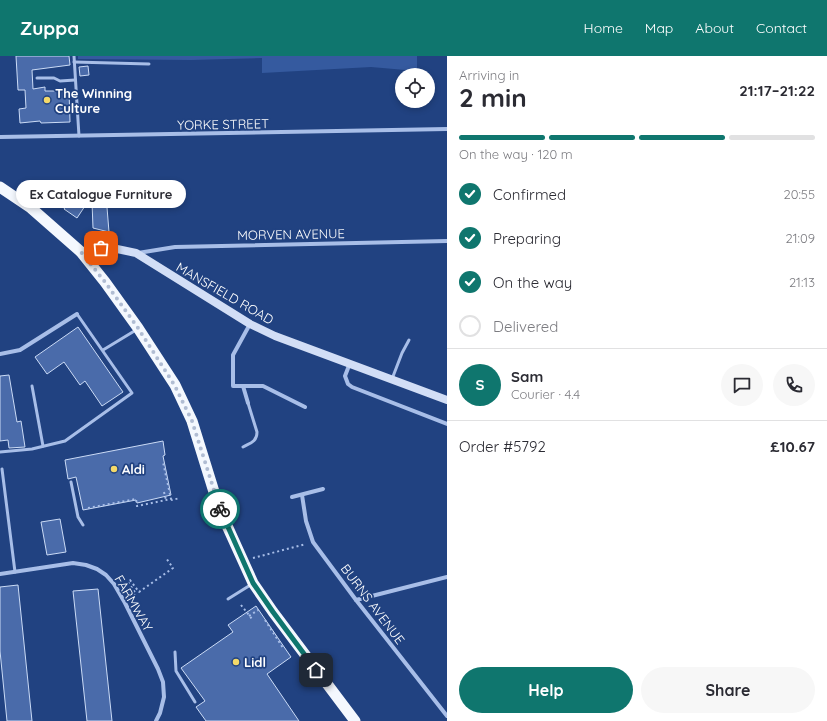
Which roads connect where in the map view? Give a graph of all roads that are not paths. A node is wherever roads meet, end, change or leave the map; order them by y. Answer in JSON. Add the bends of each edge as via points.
{"nodes":[{"id":1,"x":74,"y":56,"type":"edge"},
{"id":2,"x":74,"y":62,"type":"junction"},
{"id":3,"x":149,"y":64,"type":"dead end"},
{"id":4,"x":37,"y":78,"type":"dead end"},
{"id":5,"x":75,"y":80,"type":"junction"},
{"id":6,"x":447,"y":128,"type":"edge"},
{"id":7,"x":79,"y":136,"type":"junction"},
{"id":8,"x":0,"y":137,"type":"edge"},
{"id":9,"x":0,"y":187,"type":"edge"},
{"id":10,"x":447,"y":240,"type":"edge"},
{"id":11,"x":81,"y":252,"type":"junction"},
{"id":12,"x":136,"y":253,"type":"junction"},
{"id":13,"x":77,"y":314,"type":"joint"},
{"id":14,"x":250,"y":324,"type":"junction"},
{"id":15,"x":138,"y":328,"type":"junction"},
{"id":16,"x":409,"y":340,"type":"dead end"},
{"id":17,"x":103,"y":350,"type":"junction"},
{"id":18,"x":0,"y":354,"type":"edge"},
{"id":19,"x":350,"y":363,"type":"junction"},
{"id":20,"x":392,"y":379,"type":"junction"},
{"id":21,"x":32,"y":386,"type":"dead end"},
{"id":22,"x":244,"y":386,"type":"junction"},
{"id":23,"x":447,"y":400,"type":"edge"},
{"id":24,"x":248,"y":403,"type":"joint"},
{"id":25,"x":305,"y":407,"type":"dead end"},
{"id":26,"x":447,"y":424,"type":"edge"},
{"id":27,"x":43,"y":446,"type":"junction"},
{"id":28,"x":242,"y":447,"type":"dead end"},
{"id":29,"x":0,"y":452,"type":"edge"},
{"id":30,"x":2,"y":469,"type":"dead end"},
{"id":31,"x":71,"y":482,"type":"dead end"},
{"id":32,"x":323,"y":489,"type":"dead end"},
{"id":33,"x":302,"y":495,"type":"junction"},
{"id":34,"x":292,"y":497,"type":"dead end"},
{"id":35,"x":83,"y":525,"type":"dead end"},
{"id":36,"x":15,"y":572,"type":"junction"},
{"id":37,"x":0,"y":574,"type":"edge"},
{"id":38,"x":447,"y":577,"type":"edge"},
{"id":39,"x":253,"y":583,"type":"junction"},
{"id":40,"x":228,"y":598,"type":"dead end"},
{"id":41,"x":356,"y":600,"type":"junction"},
{"id":42,"x":175,"y":652,"type":"dead end"},
{"id":43,"x":195,"y":702,"type":"dead end"},
{"id":44,"x":447,"y":716,"type":"edge"},
{"id":45,"x":156,"y":721,"type":"edge"},
{"id":46,"x":355,"y":721,"type":"edge"}],
"edges":[{"from":1,"to":2,"type":"lane"},
{"from":2,"to":3,"type":"lane"},
{"from":2,"to":5,"type":"lane"},
{"from":4,"to":5,"type":"lane"},
{"from":5,"to":7,"type":"lane"},
{"from":6,"to":7,"type":"street","name":"YORKE STREET"},
{"from":7,"to":8,"type":"street","name":"YORKE STREET"},
{"from":9,"to":11,"type":"highway","via":[[31,208]]},
{"from":10,"to":12,"type":"street","name":"MORVEN AVENUE","via":[[175,247]]},
{"from":11,"to":12,"type":"main road","name":"MANSFIELD ROAD","via":[[101,248]]},
{"from":11,"to":15,"type":"highway"},
{"from":12,"to":14,"type":"main road","name":"MANSFIELD ROAD"},
{"from":13,"to":17,"type":"lane"},
{"from":13,"to":18,"type":"street","via":[[20,350]]},
{"from":14,"to":19,"type":"main road","name":"MANSFIELD ROAD","via":[[275,336]]},
{"from":14,"to":22,"type":"street","via":[[233,355],[233,386]]},
{"from":15,"to":17,"type":"lane"},
{"from":15,"to":39,"type":"highway","via":[[175,386],[192,421],[219,508]]},
{"from":16,"to":20,"type":"lane"},
{"from":17,"to":27,"type":"lane","via":[[132,393],[65,441]]},
{"from":19,"to":20,"type":"main road","name":"MANSFIELD ROAD"},
{"from":19,"to":26,"type":"street","via":[[345,376],[352,387]]},
{"from":20,"to":23,"type":"main road","name":"MANSFIELD ROAD"},
{"from":21,"to":27,"type":"lane"},
{"from":22,"to":24,"type":"street"},
{"from":22,"to":25,"type":"street","via":[[263,386]]},
{"from":24,"to":28,"type":"lane","via":[[257,437]]},
{"from":27,"to":29,"type":"lane"},
{"from":30,"to":36,"type":"lane"},
{"from":31,"to":35,"type":"lane","via":[[78,517]]},
{"from":32,"to":33,"type":"street"},
{"from":33,"to":34,"type":"street"},
{"from":33,"to":41,"type":"street","name":"BURNS AVENUE","via":[[306,521],[313,542]]},
{"from":36,"to":37,"type":"street","name":"FARMWAY"},
{"from":36,"to":45,"type":"street","name":"FARMWAY","via":[[73,563],[86,565],[106,575],[125,604],[163,682],[164,697]]},
{"from":38,"to":41,"type":"street"},
{"from":39,"to":40,"type":"lane"},
{"from":39,"to":46,"type":"highway"},
{"from":41,"to":44,"type":"street","name":"BURNS AVENUE"},
{"from":42,"to":43,"type":"lane","via":[[176,671]]}]}
